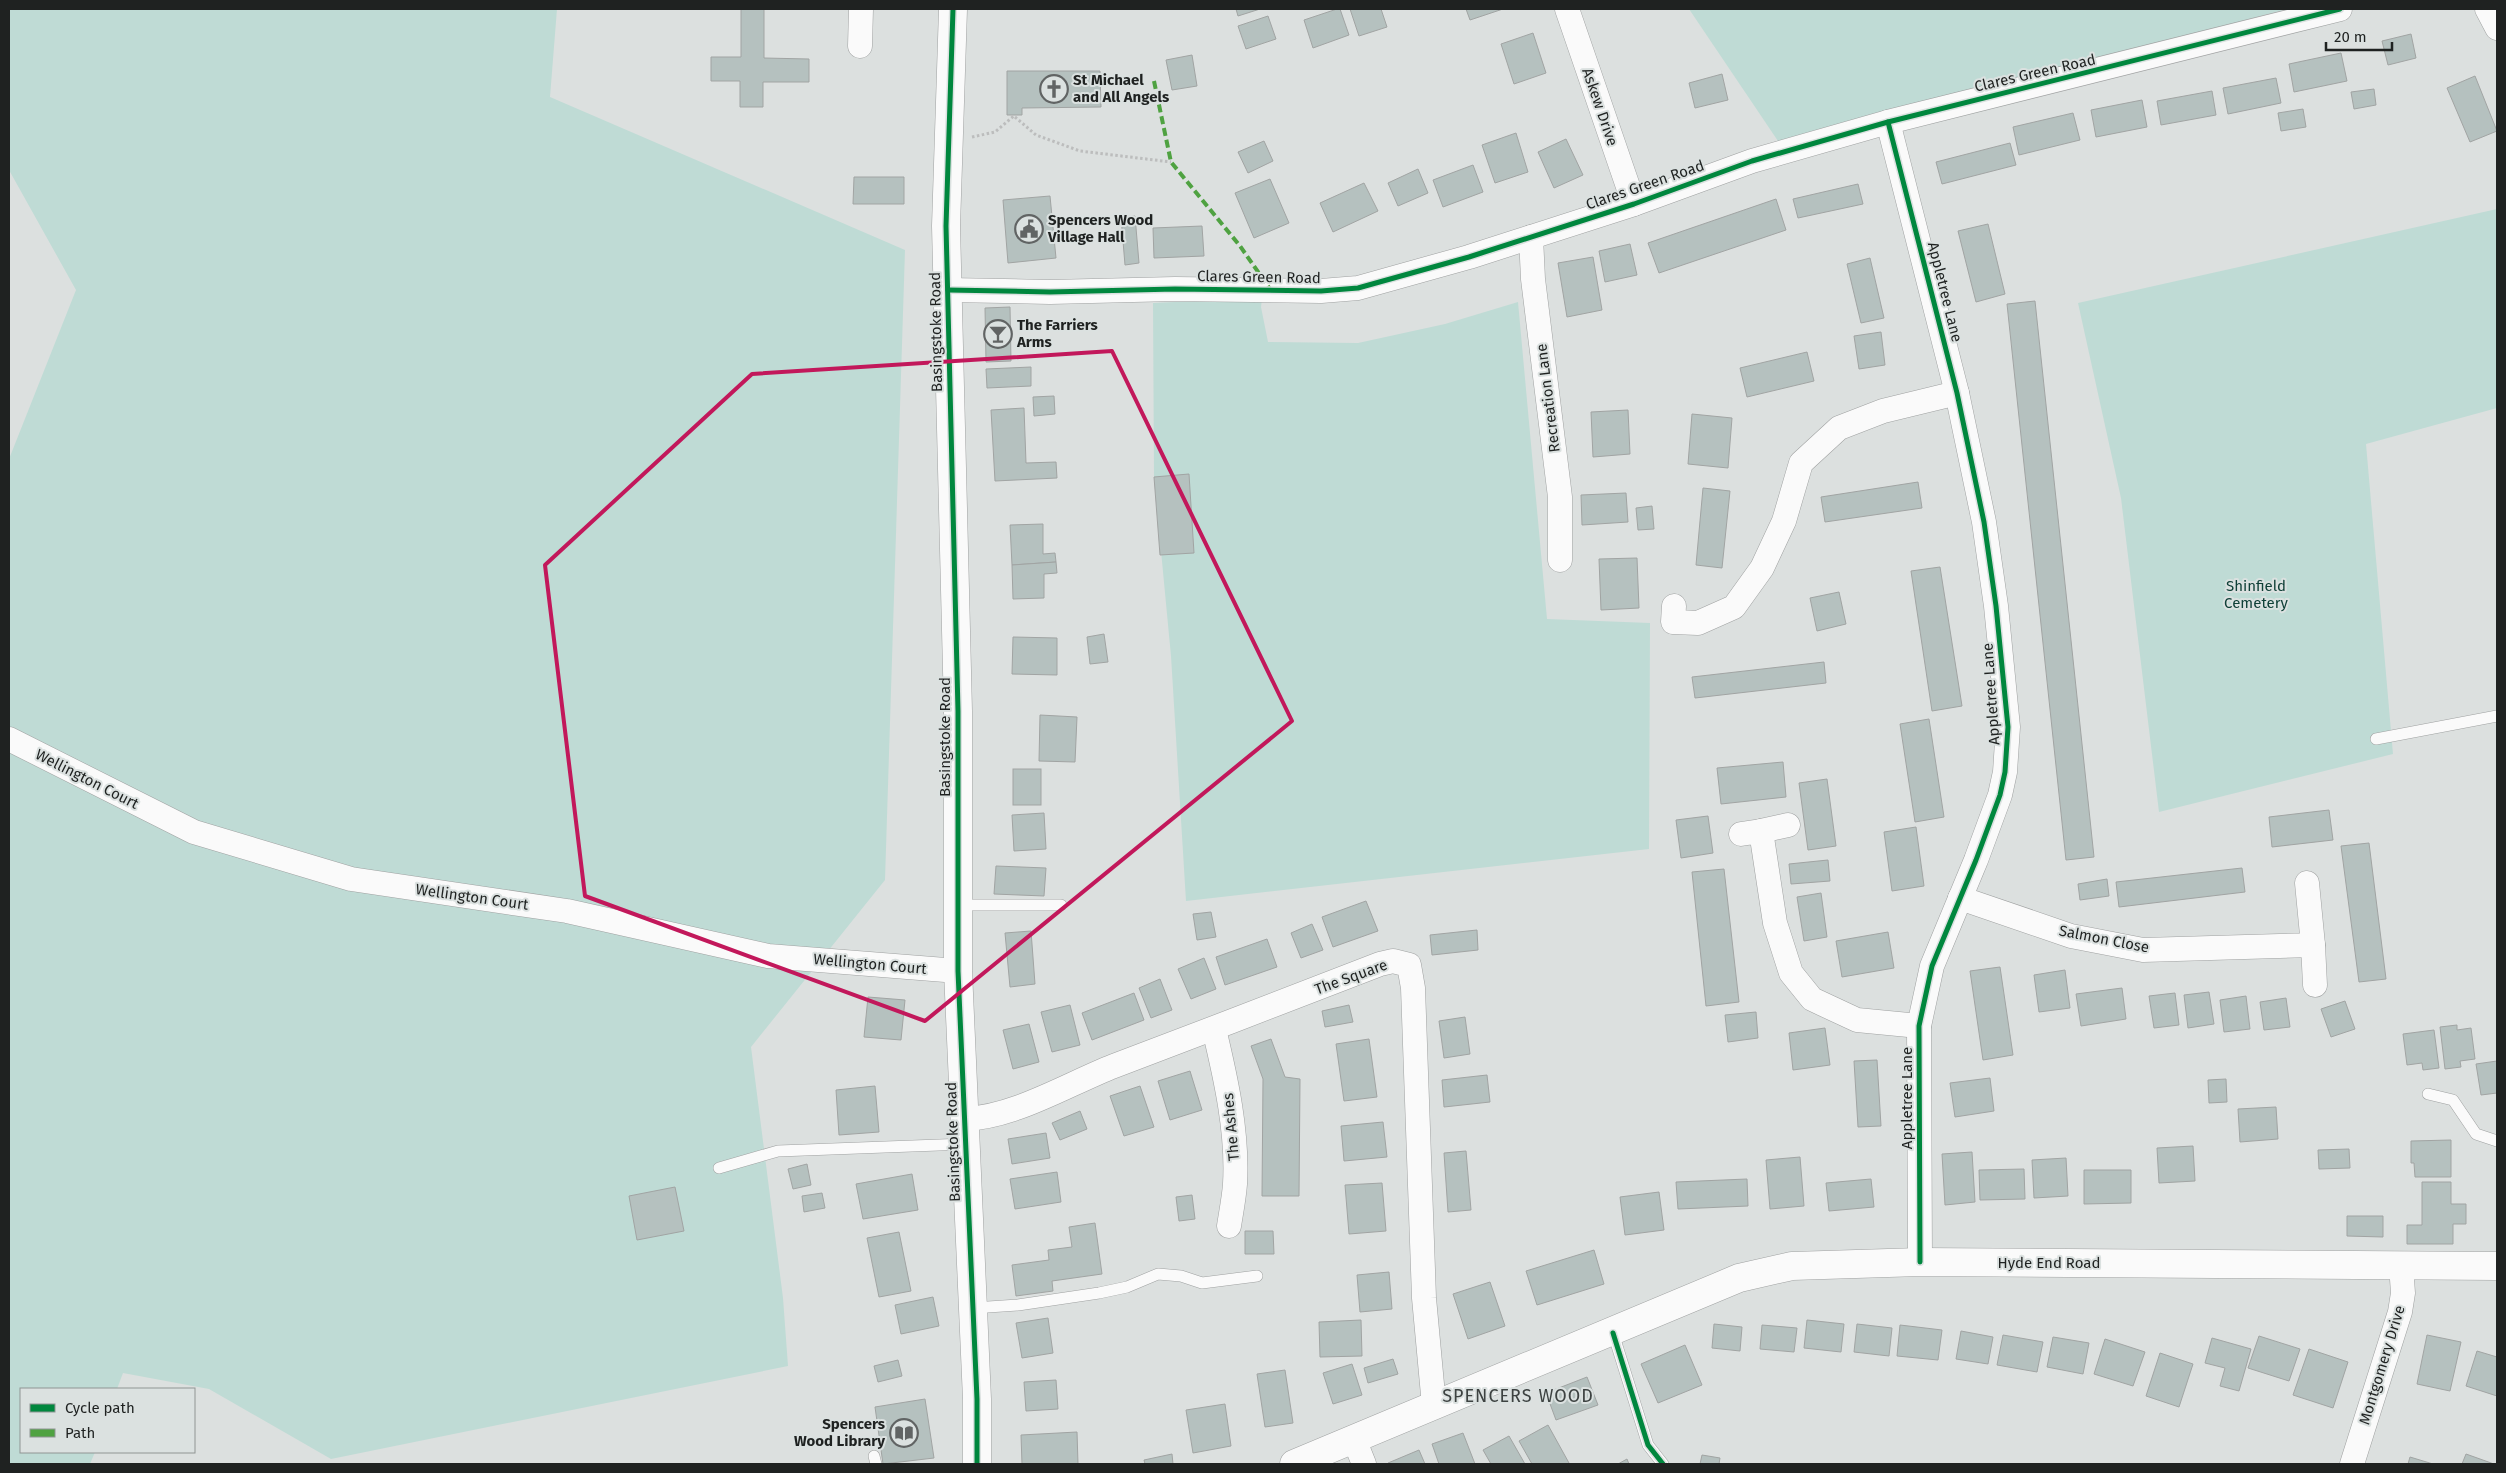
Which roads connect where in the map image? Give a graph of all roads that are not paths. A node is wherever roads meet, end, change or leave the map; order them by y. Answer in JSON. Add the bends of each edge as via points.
{"nodes":[{"id":1,"x":861,"y":9,"type":"edge"},
{"id":2,"x":952,"y":9,"type":"edge"},
{"id":3,"x":1567,"y":9,"type":"edge"},
{"id":4,"x":2340,"y":9,"type":"edge"},
{"id":5,"x":2487,"y":9,"type":"edge"},
{"id":6,"x":2497,"y":28,"type":"edge"},
{"id":7,"x":860,"y":46,"type":"dead end"},
{"id":8,"x":1888,"y":122,"type":"junction"},
{"id":9,"x":1634,"y":204,"type":"junction"},
{"id":10,"x":1531,"y":237,"type":"junction"},
{"id":11,"x":948,"y":290,"type":"junction"},
{"id":12,"x":1957,"y":392,"type":"junction"},
{"id":13,"x":1560,"y":560,"type":"dead end"},
{"id":14,"x":1672,"y":622,"type":"dead end"},
{"id":15,"x":2497,"y":716,"type":"edge"},
{"id":16,"x":9,"y":739,"type":"edge"},
{"id":17,"x":2376,"y":739,"type":"dead end"},
{"id":18,"x":1788,"y":825,"type":"dead end"},
{"id":19,"x":2307,"y":883,"type":"dead end"},
{"id":20,"x":1960,"y":898,"type":"junction"},
{"id":21,"x":958,"y":905,"type":"junction"},
{"id":22,"x":1061,"y":905,"type":"dead end"},
{"id":23,"x":2313,"y":945,"type":"junction"},
{"id":24,"x":958,"y":971,"type":"junction"},
{"id":25,"x":2315,"y":985,"type":"dead end"},
{"id":26,"x":1919,"y":1026,"type":"junction"},
{"id":27,"x":1214,"y":1029,"type":"junction"},
{"id":28,"x":2428,"y":1094,"type":"dead end"},
{"id":29,"x":966,"y":1132,"type":"junction"},
{"id":30,"x":2497,"y":1141,"type":"edge"},
{"id":31,"x":719,"y":1168,"type":"dead end"},
{"id":32,"x":1229,"y":1226,"type":"dead end"},
{"id":33,"x":1920,"y":1262,"type":"junction"},
{"id":34,"x":2401,"y":1265,"type":"junction"},
{"id":35,"x":2497,"y":1266,"type":"edge"},
{"id":36,"x":1257,"y":1276,"type":"dead end"},
{"id":37,"x":973,"y":1308,"type":"junction"},
{"id":38,"x":1613,"y":1333,"type":"junction"},
{"id":39,"x":1436,"y":1404,"type":"junction"},
{"id":40,"x":1354,"y":1439,"type":"junction"},
{"id":41,"x":977,"y":1464,"type":"edge"},
{"id":42,"x":1294,"y":1464,"type":"edge"},
{"id":43,"x":1364,"y":1464,"type":"edge"},
{"id":44,"x":1662,"y":1464,"type":"edge"},
{"id":45,"x":2352,"y":1464,"type":"edge"}],
"edges":[{"from":1,"to":7,"type":"street"},
{"from":2,"to":11,"type":"street","name":"Basingstoke Road","via":[[946,226]]},
{"from":3,"to":9,"type":"street","name":"Askew Drive"},
{"from":4,"to":8,"type":"street","name":"Clares Green Road"},
{"from":5,"to":6,"type":"street"},
{"from":8,"to":9,"type":"street","name":"Clares Green Road","via":[[1752,160]]},
{"from":8,"to":12,"type":"street","name":"Appletree Lane"},
{"from":9,"to":10,"type":"street","name":"Clares Green Road"},
{"from":10,"to":11,"type":"street","name":"Clares Green Road","via":[[1358,288],[1322,291]]},
{"from":10,"to":13,"type":"street","name":"Recreation Lane","via":[[1533,279],[1560,497]]},
{"from":11,"to":21,"type":"street","name":"Basingstoke Road","via":[[958,711]]},
{"from":12,"to":14,"type":"street","via":[[1883,411],[1839,428],[1801,463],[1784,521],[1762,568],[1734,607],[1698,623]]},
{"from":12,"to":20,"type":"street","name":"Appletree Lane","via":[[1984,522],[2008,728],[2000,795]]},
{"from":15,"to":17,"type":"lane"},
{"from":16,"to":24,"type":"street","name":"Wellington Court","via":[[194,832],[351,879],[567,911],[768,956]]},
{"from":18,"to":26,"type":"street","via":[[1751,833],[1791,973],[1812,998],[1857,1020]]},
{"from":19,"to":23,"type":"street"},
{"from":20,"to":23,"type":"street","name":"Salmon Close","via":[[2071,936],[2143,950]]},
{"from":20,"to":26,"type":"street","name":"Appletree Lane","via":[[1932,966]]},
{"from":21,"to":22,"type":"lane"},
{"from":21,"to":24,"type":"street","name":"Basingstoke Road"},
{"from":23,"to":25,"type":"street"},
{"from":24,"to":29,"type":"street","name":"Basingstoke Road"},
{"from":26,"to":33,"type":"street","name":"Appletree Lane"},
{"from":27,"to":29,"type":"street","name":"The Square","via":[[981,1118]]},
{"from":27,"to":32,"type":"street","name":"The Ashes","via":[[1229,1094],[1232,1127],[1235,1184]]},
{"from":27,"to":39,"type":"street","name":"The Square","via":[[1380,964],[1393,961],[1409,964],[1413,988],[1424,1298]]},
{"from":28,"to":30,"type":"lane","via":[[2453,1100],[2476,1134]]},
{"from":29,"to":31,"type":"lane","via":[[778,1151]]},
{"from":29,"to":37,"type":"street","name":"Basingstoke Road"},
{"from":33,"to":34,"type":"street","name":"Hyde End Road"},
{"from":33,"to":38,"type":"street","name":"Hyde End Road","via":[[1792,1266],[1762,1271]]},
{"from":34,"to":35,"type":"street","name":"Hyde End Road"},
{"from":34,"to":45,"type":"street","name":"Montgomery Drive","via":[[2403,1293],[2400,1312]]},
{"from":36,"to":37,"type":"lane","via":[[1202,1284],[1181,1276],[1158,1274],[1127,1287],[1099,1293]]},
{"from":37,"to":41,"type":"street","name":"Basingstoke Road"},
{"from":38,"to":39,"type":"street","name":"Hyde End Road"},
{"from":38,"to":44,"type":"lane","via":[[1648,1445]]},
{"from":39,"to":40,"type":"street","name":"Hyde End Road"},
{"from":40,"to":42,"type":"street","name":"Hyde End Road"},
{"from":40,"to":43,"type":"street"}]}
